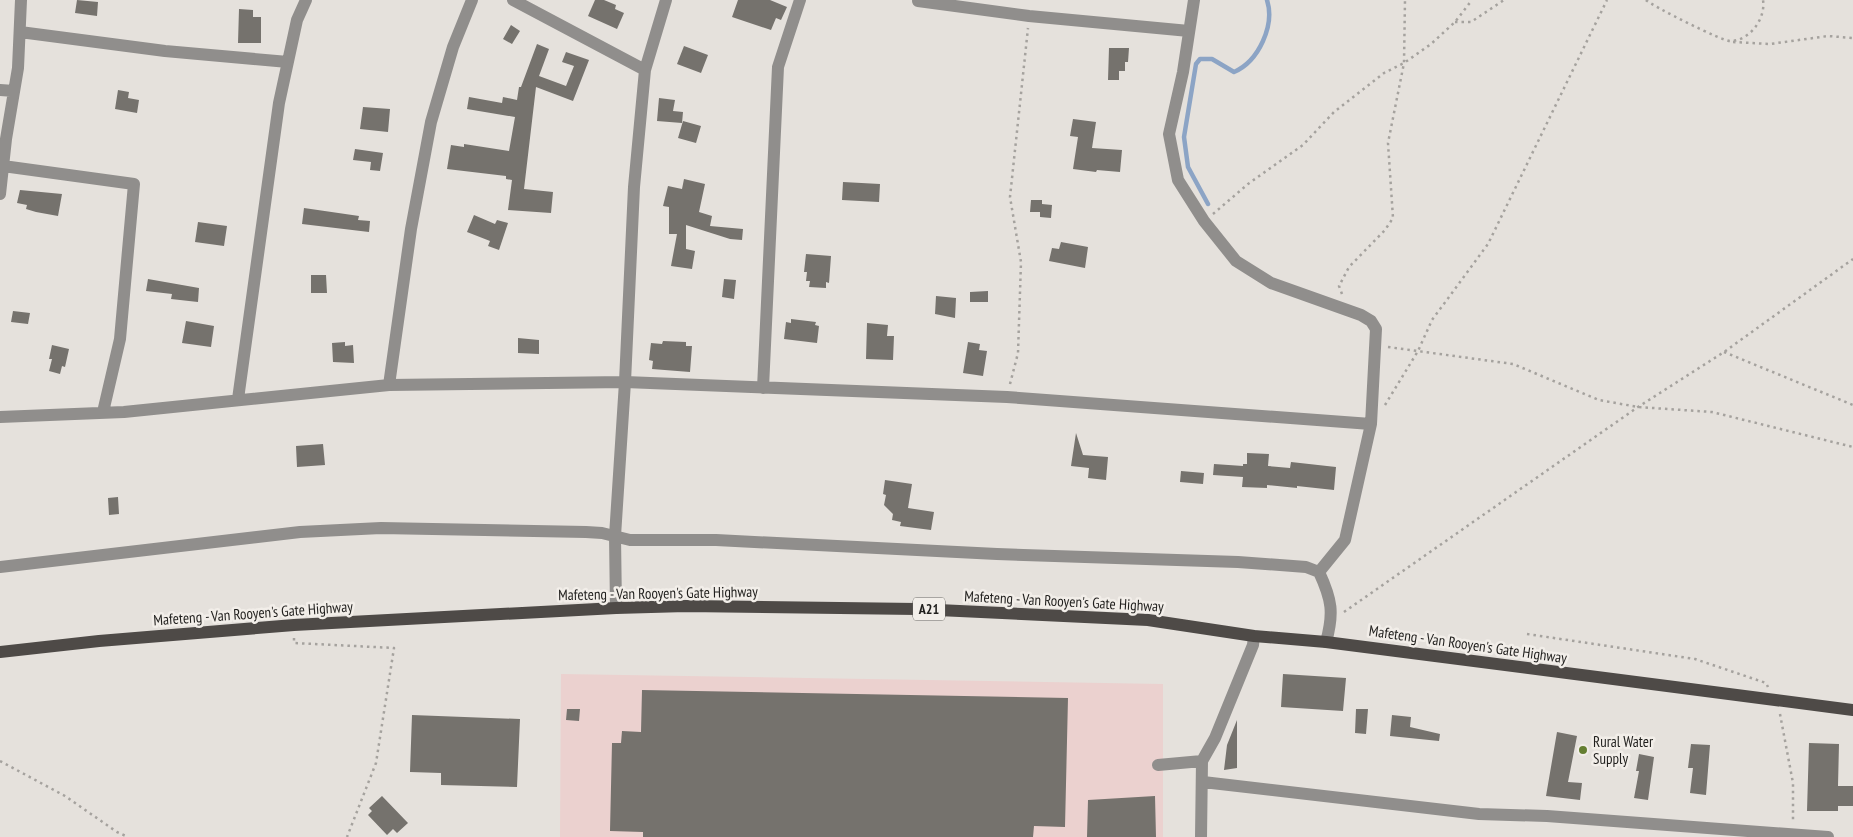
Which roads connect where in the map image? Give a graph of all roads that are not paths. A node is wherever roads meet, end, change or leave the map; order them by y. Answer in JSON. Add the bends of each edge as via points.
{"nodes":[{"id":1,"x":21,"y":0,"type":"edge"},
{"id":2,"x":306,"y":0,"type":"edge"},
{"id":3,"x":472,"y":0,"type":"edge"},
{"id":4,"x":513,"y":0,"type":"edge"},
{"id":5,"x":666,"y":0,"type":"edge"},
{"id":6,"x":800,"y":0,"type":"edge"},
{"id":7,"x":918,"y":0,"type":"edge"},
{"id":8,"x":1194,"y":0,"type":"edge"},
{"id":9,"x":1189,"y":31,"type":"junction"},
{"id":10,"x":20,"y":32,"type":"junction"},
{"id":11,"x":288,"y":62,"type":"junction"},
{"id":12,"x":645,"y":70,"type":"junction"},
{"id":13,"x":0,"y":90,"type":"edge"},
{"id":14,"x":14,"y":91,"type":"junction"},
{"id":15,"x":3,"y":166,"type":"junction"},
{"id":16,"x":0,"y":194,"type":"edge"},
{"id":17,"x":625,"y":382,"type":"junction"},
{"id":18,"x":389,"y":385,"type":"junction"},
{"id":19,"x":763,"y":388,"type":"junction"},
{"id":20,"x":238,"y":399,"type":"junction"},
{"id":21,"x":103,"y":412,"type":"junction"},
{"id":22,"x":0,"y":417,"type":"edge"},
{"id":23,"x":1371,"y":424,"type":"junction"},
{"id":24,"x":615,"y":536,"type":"junction"},
{"id":25,"x":0,"y":567,"type":"edge"},
{"id":26,"x":1319,"y":572,"type":"junction"},
{"id":27,"x":616,"y":608,"type":"junction"},
{"id":28,"x":1254,"y":636,"type":"junction"},
{"id":29,"x":1326,"y":642,"type":"junction"},
{"id":30,"x":0,"y":652,"type":"edge"},
{"id":31,"x":1853,"y":710,"type":"edge"},
{"id":32,"x":1202,"y":761,"type":"junction"},
{"id":33,"x":1158,"y":765,"type":"dead end"},
{"id":34,"x":1203,"y":782,"type":"junction"},
{"id":35,"x":1201,"y":837,"type":"edge"},
{"id":36,"x":1815,"y":837,"type":"edge"},
{"id":37,"x":1828,"y":837,"type":"edge"}],
"edges":[{"from":1,"to":10,"type":"street"},
{"from":2,"to":11,"type":"street","via":[[296,20]]},
{"from":3,"to":18,"type":"street","via":[[453,47],[431,122],[411,229]]},
{"from":4,"to":12,"type":"street"},
{"from":5,"to":12,"type":"street"},
{"from":6,"to":19,"type":"street","via":[[778,67]]},
{"from":7,"to":9,"type":"street","via":[[1029,16]]},
{"from":8,"to":9,"type":"street"},
{"from":9,"to":23,"type":"street","via":[[1169,134],[1178,180],[1204,221],[1236,261],[1272,283],[1371,322],[1376,329],[1377,346]]},
{"from":10,"to":11,"type":"street"},
{"from":10,"to":14,"type":"street"},
{"from":11,"to":20,"type":"street","via":[[279,103]]},
{"from":12,"to":17,"type":"street","via":[[634,186]]},
{"from":13,"to":14,"type":"street"},
{"from":14,"to":15,"type":"street"},
{"from":15,"to":16,"type":"street"},
{"from":15,"to":21,"type":"street","via":[[134,184],[120,339]]},
{"from":17,"to":18,"type":"street"},
{"from":17,"to":19,"type":"street"},
{"from":17,"to":24,"type":"street"},
{"from":18,"to":20,"type":"street"},
{"from":19,"to":23,"type":"street","via":[[1007,397]]},
{"from":20,"to":21,"type":"street"},
{"from":21,"to":22,"type":"street"},
{"from":23,"to":26,"type":"street","via":[[1345,540]]},
{"from":24,"to":25,"type":"street","via":[[586,532],[381,528],[300,532]]},
{"from":24,"to":26,"type":"street","via":[[630,540],[716,540],[1238,562],[1306,567]]},
{"from":24,"to":27,"type":"street"},
{"from":26,"to":29,"type":"street","via":[[1330,596],[1332,620]]},
{"from":27,"to":28,"type":"main road","name":"Mafeteng - Van Rooyen's Gate Highway","number":"A21","via":[[917,609],[1148,620]]},
{"from":27,"to":30,"type":"main road","name":"Mafeteng - Van Rooyen's Gate Highway","number":"A21","via":[[294,625],[99,640]]},
{"from":28,"to":29,"type":"main road","name":"Mafeteng - Van Rooyen's Gate Highway","number":"A21"},
{"from":28,"to":32,"type":"street","via":[[1215,738]]},
{"from":29,"to":31,"type":"main road","name":"Mafeteng - Van Rooyen's Gate Highway","number":"A21"},
{"from":32,"to":33,"type":"street"},
{"from":32,"to":34,"type":"street"},
{"from":34,"to":35,"type":"street"},
{"from":34,"to":36,"type":"street","via":[[1479,814],[1547,816]]},
{"from":36,"to":37,"type":"street"}]}
